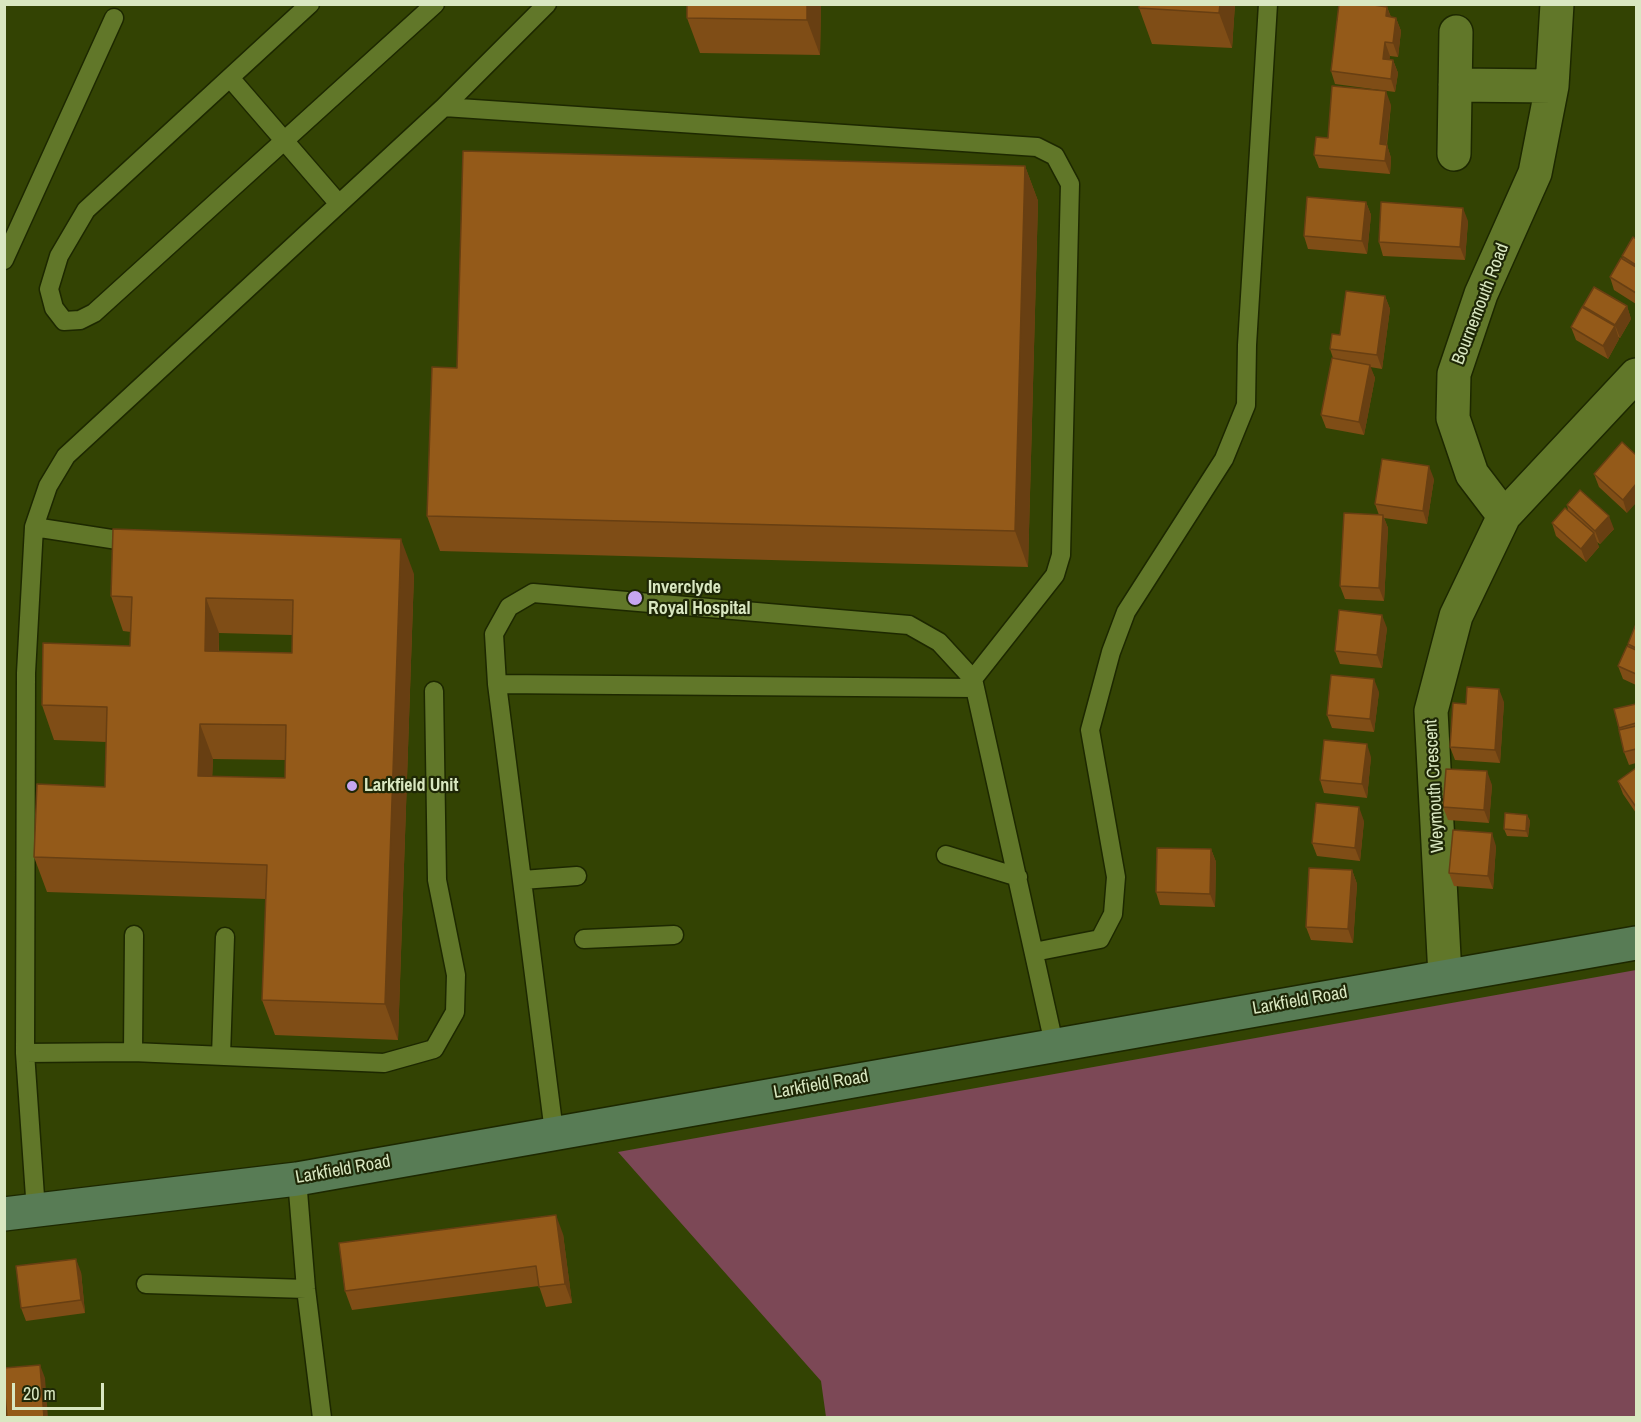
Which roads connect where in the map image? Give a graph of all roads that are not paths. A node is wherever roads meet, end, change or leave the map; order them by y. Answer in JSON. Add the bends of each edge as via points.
{"nodes":[{"id":1,"x":310,"y":4,"type":"edge"},
{"id":2,"x":435,"y":4,"type":"edge"},
{"id":3,"x":547,"y":4,"type":"edge"},
{"id":4,"x":1268,"y":4,"type":"edge"},
{"id":5,"x":1557,"y":4,"type":"edge"},
{"id":6,"x":114,"y":18,"type":"dead end"},
{"id":7,"x":1456,"y":32,"type":"dead end"},
{"id":8,"x":231,"y":80,"type":"junction"},
{"id":9,"x":1455,"y":85,"type":"junction"},
{"id":10,"x":1552,"y":86,"type":"junction"},
{"id":11,"x":444,"y":107,"type":"junction"},
{"id":12,"x":286,"y":142,"type":"junction"},
{"id":13,"x":1454,"y":154,"type":"dead end"},
{"id":14,"x":339,"y":204,"type":"junction"},
{"id":15,"x":4,"y":260,"type":"edge"},
{"id":16,"x":1636,"y":375,"type":"edge"},
{"id":17,"x":1504,"y":516,"type":"junction"},
{"id":18,"x":34,"y":527,"type":"junction"},
{"id":19,"x":149,"y":543,"type":"edge"},
{"id":20,"x":974,"y":683,"type":"junction"},
{"id":21,"x":497,"y":684,"type":"junction"},
{"id":22,"x":435,"y":691,"type":"dead end"},
{"id":23,"x":946,"y":855,"type":"dead end"},
{"id":24,"x":577,"y":876,"type":"dead end"},
{"id":25,"x":1018,"y":877,"type":"junction"},
{"id":26,"x":522,"y":880,"type":"junction"},
{"id":27,"x":674,"y":935,"type":"dead end"},
{"id":28,"x":134,"y":936,"type":"dead end"},
{"id":29,"x":225,"y":937,"type":"dead end"},
{"id":30,"x":585,"y":939,"type":"dead end"},
{"id":31,"x":1636,"y":944,"type":"edge"},
{"id":32,"x":1034,"y":952,"type":"junction"},
{"id":33,"x":1445,"y":976,"type":"junction"},
{"id":34,"x":1054,"y":1044,"type":"junction"},
{"id":35,"x":133,"y":1052,"type":"junction"},
{"id":36,"x":25,"y":1053,"type":"junction"},
{"id":37,"x":221,"y":1056,"type":"junction"},
{"id":38,"x":554,"y":1132,"type":"junction"},
{"id":39,"x":297,"y":1179,"type":"junction"},
{"id":40,"x":20,"y":1213,"type":"edge"},
{"id":41,"x":146,"y":1284,"type":"dead end"},
{"id":42,"x":306,"y":1289,"type":"junction"},
{"id":43,"x":322,"y":1418,"type":"edge"}],
"edges":[{"from":1,"to":8,"type":"lane"},
{"from":2,"to":12,"type":"lane"},
{"from":3,"to":11,"type":"lane"},
{"from":4,"to":32,"type":"lane","via":[[1246,345],[1246,405],[1224,459],[1125,612],[1090,730],[1116,877],[1113,914],[1100,939]]},
{"from":5,"to":10,"type":"street","name":"Bournemouth Road"},
{"from":6,"to":15,"type":"lane"},
{"from":7,"to":9,"type":"street"},
{"from":8,"to":12,"type":"lane"},
{"from":8,"to":12,"type":"lane","via":[[86,210],[58,256],[49,289],[54,308],[64,321],[94,314]]},
{"from":9,"to":10,"type":"street"},
{"from":9,"to":13,"type":"street"},
{"from":10,"to":17,"type":"street","name":"Bournemouth Road","via":[[1535,173],[1481,294],[1454,374],[1453,418],[1472,474]]},
{"from":11,"to":14,"type":"lane"},
{"from":11,"to":20,"type":"lane","via":[[1037,147],[1055,156],[1070,184],[1061,555],[1055,575]]},
{"from":12,"to":14,"type":"lane"},
{"from":14,"to":18,"type":"lane","via":[[66,456],[48,486]]},
{"from":16,"to":17,"type":"street","name":"Weymouth Crescent"},
{"from":17,"to":33,"type":"street","name":"Weymouth Crescent","via":[[1455,616],[1431,711]]},
{"from":18,"to":19,"type":"lane"},
{"from":18,"to":36,"type":"lane","via":[[26,673]]},
{"from":20,"to":21,"type":"lane"},
{"from":20,"to":21,"type":"lane","via":[[939,642],[909,625],[533,593],[509,608],[494,634]]},
{"from":20,"to":25,"type":"lane"},
{"from":21,"to":26,"type":"lane"},
{"from":22,"to":37,"type":"lane","via":[[437,880],[456,975],[456,1012],[434,1049],[384,1063]]},
{"from":23,"to":25,"type":"lane"},
{"from":24,"to":26,"type":"lane"},
{"from":25,"to":32,"type":"lane"},
{"from":26,"to":38,"type":"lane"},
{"from":27,"to":30,"type":"lane"},
{"from":28,"to":35,"type":"lane"},
{"from":29,"to":37,"type":"lane"},
{"from":31,"to":33,"type":"street","name":"Larkfield Road"},
{"from":32,"to":34,"type":"lane"},
{"from":33,"to":34,"type":"street","name":"Larkfield Road"},
{"from":34,"to":38,"type":"street","name":"Larkfield Road"},
{"from":35,"to":36,"type":"lane"},
{"from":35,"to":37,"type":"lane"},
{"from":36,"to":40,"type":"lane"},
{"from":38,"to":39,"type":"street","name":"Larkfield Road"},
{"from":39,"to":40,"type":"street","name":"Larkfield Road"},
{"from":39,"to":42,"type":"lane"},
{"from":41,"to":42,"type":"lane"},
{"from":42,"to":43,"type":"lane"}]}
